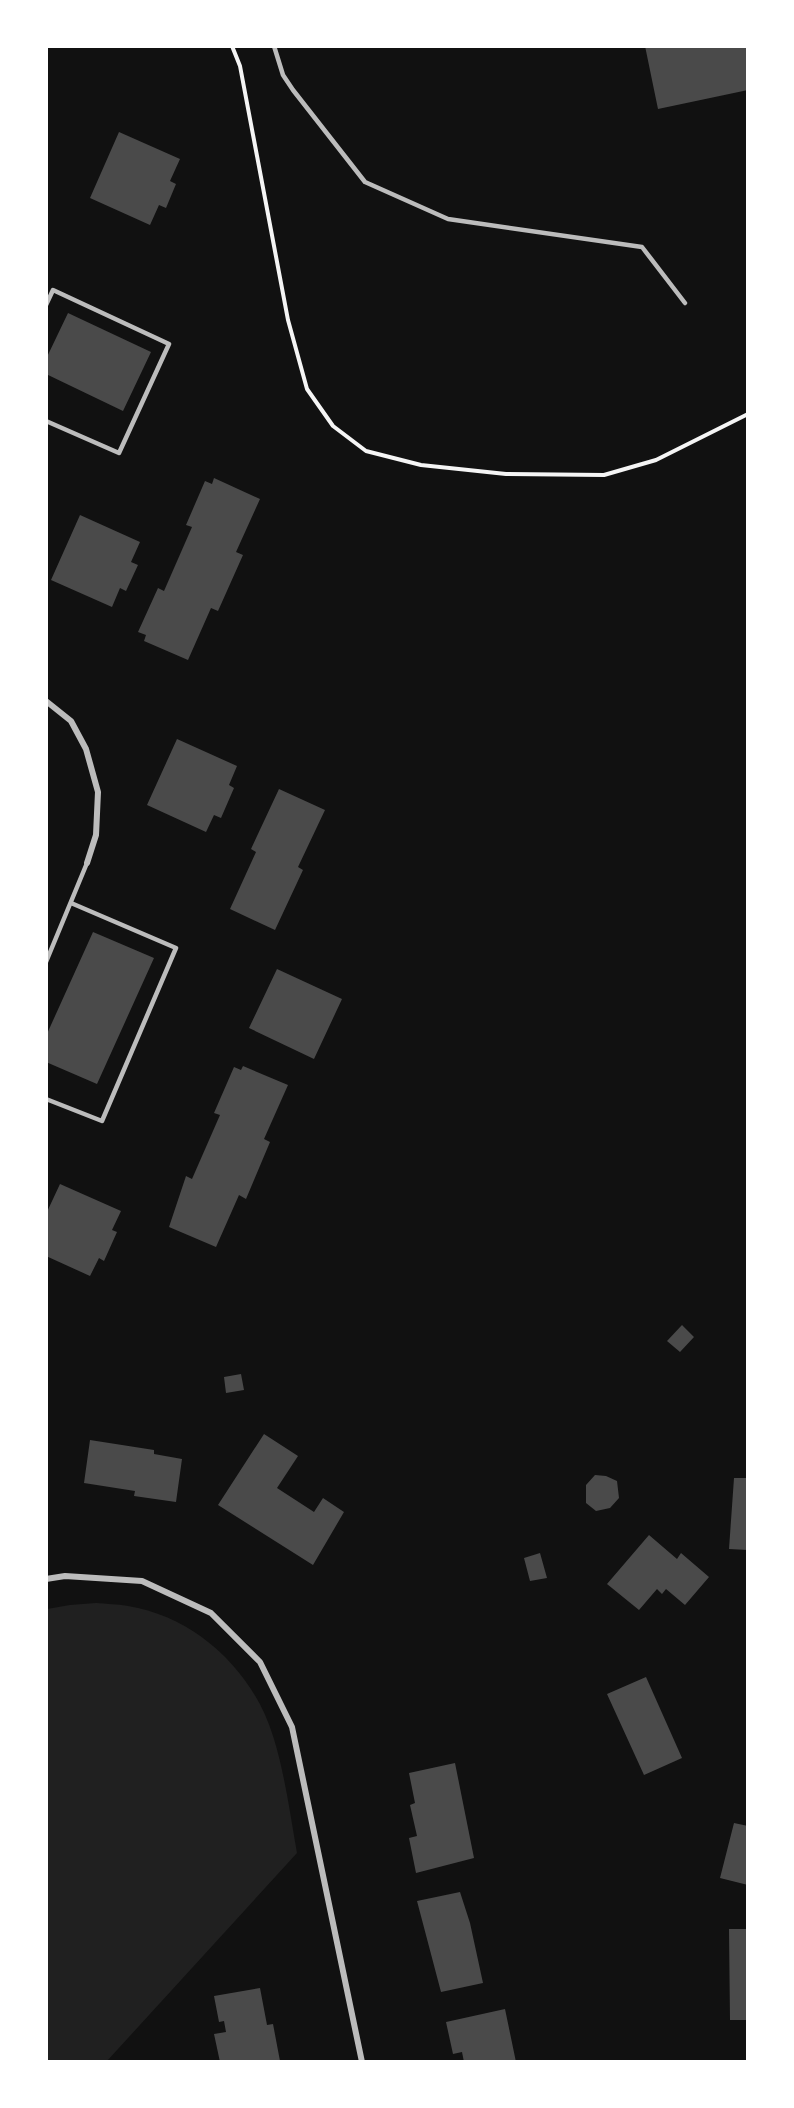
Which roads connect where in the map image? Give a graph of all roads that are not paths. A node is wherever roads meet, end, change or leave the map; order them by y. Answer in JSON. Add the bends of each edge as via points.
{"nodes":[{"id":1,"x":274,"y":46,"type":"edge"},
{"id":2,"x":686,"y":303,"type":"dead end"},
{"id":3,"x":46,"y":305,"type":"edge"},
{"id":4,"x":46,"y":421,"type":"edge"},
{"id":5,"x":46,"y":701,"type":"edge"},
{"id":6,"x":87,"y":863,"type":"joint"},
{"id":7,"x":71,"y":903,"type":"junction"},
{"id":8,"x":46,"y":962,"type":"edge"},
{"id":9,"x":46,"y":1099,"type":"edge"},
{"id":10,"x":46,"y":1580,"type":"edge"},
{"id":11,"x":362,"y":2061,"type":"edge"}],
"edges":[{"from":1,"to":2,"type":"lane","via":[[283,75],[293,90],[365,182],[448,219],[642,247]]},
{"from":3,"to":4,"type":"lane","via":[[53,290],[169,344],[119,453]]},
{"from":5,"to":6,"type":"street","via":[[71,721],[86,749],[98,792],[96,836]]},
{"from":6,"to":7,"type":"lane"},
{"from":7,"to":8,"type":"lane"},
{"from":7,"to":9,"type":"lane","via":[[176,948],[102,1121]]},
{"from":10,"to":11,"type":"street","via":[[65,1576],[142,1581],[211,1613],[261,1662],[292,1727]]}]}
